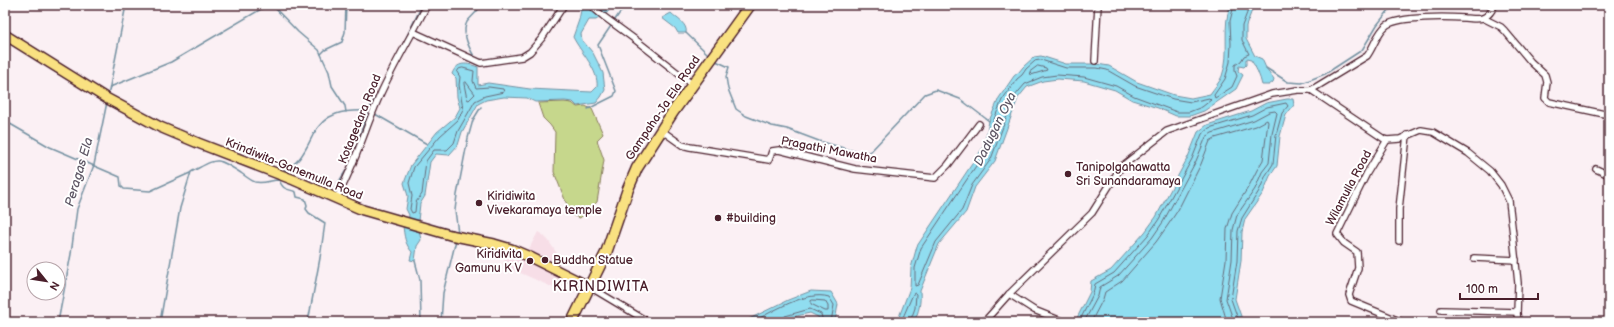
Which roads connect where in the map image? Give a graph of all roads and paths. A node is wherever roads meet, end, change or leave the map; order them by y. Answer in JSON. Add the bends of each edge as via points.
{"nodes":[{"id":1,"x":427,"y":5,"type":"edge"},
{"id":2,"x":564,"y":5,"type":"edge"},
{"id":3,"x":750,"y":5,"type":"edge"},
{"id":4,"x":1098,"y":5,"type":"edge"},
{"id":5,"x":1495,"y":5,"type":"edge"},
{"id":6,"x":592,"y":7,"type":"edge"},
{"id":7,"x":1483,"y":18,"type":"junction"},
{"id":8,"x":413,"y":32,"type":"junction"},
{"id":9,"x":5,"y":35,"type":"edge"},
{"id":10,"x":1095,"y":61,"type":"dead end"},
{"id":11,"x":693,"y":86,"type":"junction"},
{"id":12,"x":1311,"y":90,"type":"junction"},
{"id":13,"x":1609,"y":115,"type":"edge"},
{"id":14,"x":978,"y":124,"type":"dead end"},
{"id":15,"x":661,"y":130,"type":"junction"},
{"id":16,"x":1407,"y":135,"type":"junction"},
{"id":17,"x":1387,"y":140,"type":"junction"},
{"id":18,"x":1596,"y":169,"type":"dead end"},
{"id":19,"x":1609,"y":175,"type":"edge"},
{"id":20,"x":336,"y":199,"type":"junction"},
{"id":21,"x":1400,"y":242,"type":"dead end"},
{"id":22,"x":1474,"y":258,"type":"dead end"},
{"id":23,"x":1516,"y":260,"type":"junction"},
{"id":24,"x":590,"y":287,"type":"junction"},
{"id":25,"x":1009,"y":294,"type":"junction"},
{"id":26,"x":1440,"y":310,"type":"dead end"},
{"id":27,"x":1517,"y":312,"type":"junction"},
{"id":28,"x":645,"y":320,"type":"dead end"},
{"id":29,"x":572,"y":322,"type":"edge"},
{"id":30,"x":984,"y":322,"type":"edge"},
{"id":31,"x":1064,"y":322,"type":"edge"},
{"id":32,"x":1402,"y":322,"type":"edge"},
{"id":33,"x":1518,"y":322,"type":"edge"}],
"edges":[{"from":1,"to":8,"type":"street","name":"Kotagedara Road"},
{"from":2,"to":8,"type":"street","via":[[547,32],[526,55],[478,62]]},
{"from":3,"to":11,"type":"highway","name":"Gampaha-Ja Ela Road"},
{"from":4,"to":10,"type":"street"},
{"from":5,"to":7,"type":"street"},
{"from":6,"to":11,"type":"street"},
{"from":7,"to":12,"type":"street","via":[[1394,22],[1379,34],[1367,56]]},
{"from":7,"to":13,"type":"street","via":[[1501,27],[1545,75],[1547,82],[1544,98],[1549,102]]},
{"from":8,"to":20,"type":"street","name":"Kotagedara Road","via":[[381,93],[348,177]]},
{"from":9,"to":20,"type":"main road","name":"Krindiwita-Ganemulla Road","via":[[109,100],[160,127]]},
{"from":11,"to":15,"type":"highway","name":"Gampaha-Ja Ela Road"},
{"from":12,"to":17,"type":"street"},
{"from":12,"to":25,"type":"street","via":[[1272,94],[1166,131],[1121,167],[1092,213]]},
{"from":14,"to":15,"type":"street","name":"Pragathi Mawatha","via":[[948,165],[935,178],[855,169],[779,150],[772,151],[769,160],[690,147],[682,145]]},
{"from":15,"to":24,"type":"highway","name":"Gampaha-Ja Ela Road","via":[[637,168],[606,252]]},
{"from":16,"to":17,"type":"street","via":[[1400,139]]},
{"from":16,"to":21,"type":"street","via":[[1399,209]]},
{"from":16,"to":23,"type":"street","via":[[1421,130],[1433,132],[1468,153],[1490,171],[1509,201]]},
{"from":17,"to":32,"type":"street","name":"Wilamulla Road","via":[[1336,234],[1357,252],[1358,268],[1349,295],[1351,301]]},
{"from":18,"to":19,"type":"street"},
{"from":20,"to":24,"type":"main road","name":"Krindiwita-Ganemulla Road","via":[[404,222],[511,249]]},
{"from":22,"to":23,"type":"street"},
{"from":23,"to":27,"type":"street"},
{"from":24,"to":28,"type":"street"},
{"from":24,"to":29,"type":"highway","name":"Gampaha-Ja Ela Road"},
{"from":25,"to":30,"type":"street"},
{"from":25,"to":31,"type":"street","via":[[1034,310]]},
{"from":26,"to":27,"type":"street"},
{"from":27,"to":33,"type":"street"}]}
